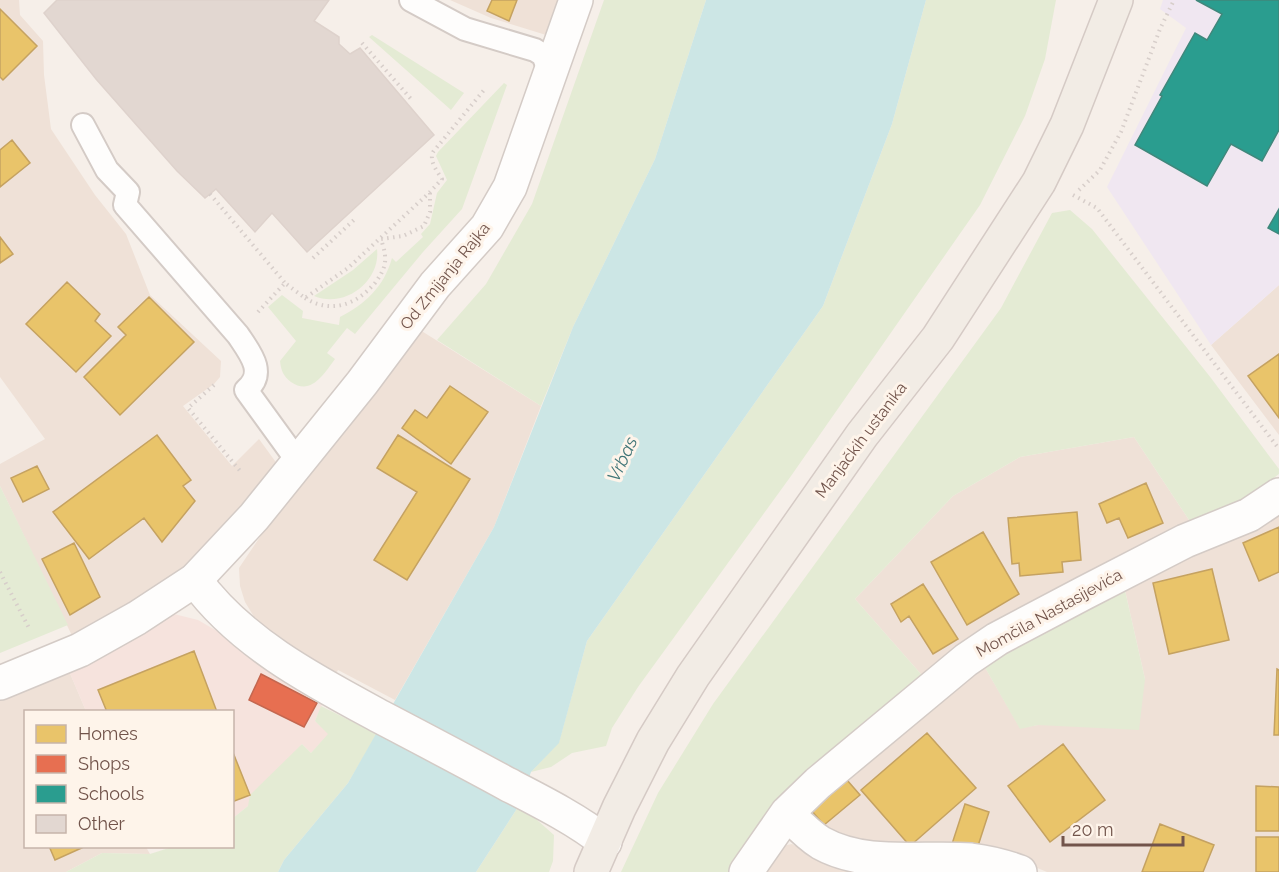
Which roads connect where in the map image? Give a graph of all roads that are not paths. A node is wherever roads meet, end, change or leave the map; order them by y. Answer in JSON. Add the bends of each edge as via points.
{"nodes":[{"id":1,"x":411,"y":0,"type":"edge"},
{"id":2,"x":576,"y":0,"type":"edge"},
{"id":3,"x":1116,"y":0,"type":"edge"},
{"id":4,"x":550,"y":72,"type":"junction"},
{"id":5,"x":83,"y":125,"type":"dead end"},
{"id":6,"x":299,"y":463,"type":"junction"},
{"id":7,"x":1279,"y":495,"type":"edge"},
{"id":8,"x":195,"y":580,"type":"junction"},
{"id":9,"x":0,"y":682,"type":"edge"},
{"id":10,"x":787,"y":813,"type":"junction"},
{"id":11,"x":605,"y":842,"type":"junction"},
{"id":12,"x":591,"y":872,"type":"edge"},
{"id":13,"x":746,"y":872,"type":"edge"},
{"id":14,"x":1020,"y":872,"type":"edge"}],
"edges":[{"from":1,"to":4,"type":"lane","via":[[465,29],[535,50],[543,55]]},
{"from":2,"to":4,"type":"street","name":"Od Zmijanja Rajka"},
{"from":3,"to":11,"type":"main road","name":"Manjačkih ustanika","via":[[1067,125],[1039,182],[938,338],[862,435],[693,676],[653,741]]},
{"from":4,"to":6,"type":"street","name":"Od Zmijanja Rajka","via":[[510,187],[487,227],[435,285]]},
{"from":5,"to":6,"type":"lane","via":[[107,170],[128,192],[125,205],[249,352],[256,369],[254,384],[246,390]]},
{"from":6,"to":8,"type":"street","name":"Od Zmijanja Rajka"},
{"from":7,"to":10,"type":"street","name":"Momčila Nastasijevića","via":[[1249,515],[1185,541],[997,639],[949,674]]},
{"from":8,"to":9,"type":"street","name":"Od Zmijanja Rajka","via":[[80,650]]},
{"from":8,"to":11,"type":"street","via":[[211,602],[281,659],[329,689],[535,798]]},
{"from":10,"to":13,"type":"street","name":"Momčila Nastasijevića"},
{"from":10,"to":14,"type":"street","via":[[812,836],[842,852],[866,857],[971,860]]},
{"from":11,"to":12,"type":"main road","name":"Manjačkih ustanika"}]}
